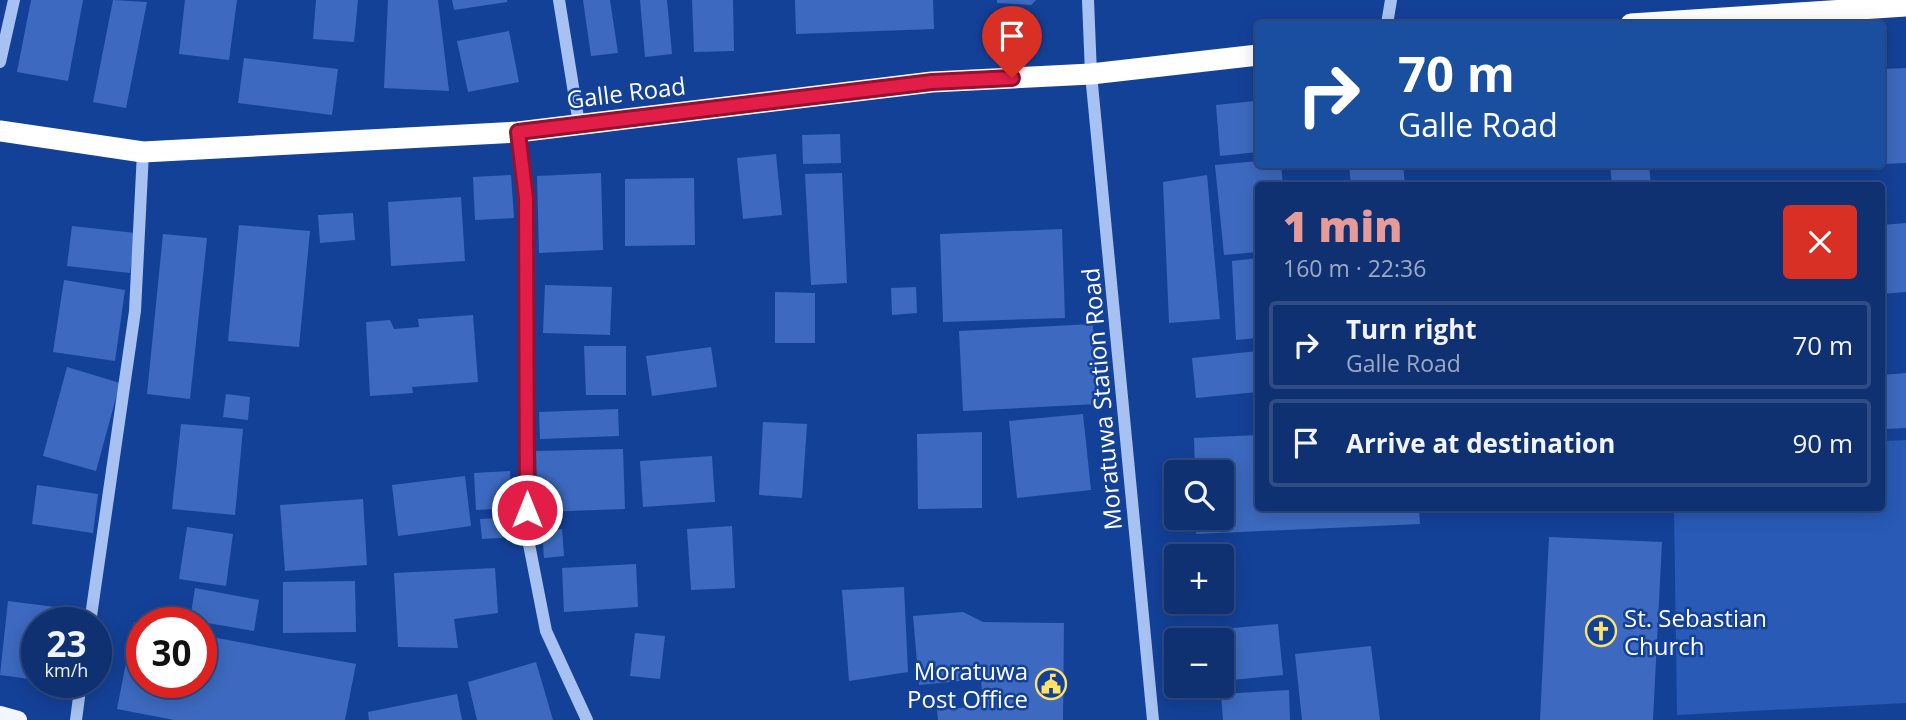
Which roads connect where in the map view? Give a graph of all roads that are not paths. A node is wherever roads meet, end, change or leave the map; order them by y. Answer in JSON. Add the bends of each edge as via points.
{"nodes":[{"id":1,"x":14,"y":0,"type":"edge"},
{"id":2,"x":559,"y":0,"type":"edge"},
{"id":3,"x":1088,"y":0,"type":"edge"},
{"id":4,"x":1391,"y":0,"type":"edge"},
{"id":5,"x":1906,"y":6,"type":"edge"},
{"id":6,"x":1388,"y":21,"type":"edge"},
{"id":7,"x":1677,"y":21,"type":"edge"},
{"id":8,"x":1255,"y":55,"type":"edge"},
{"id":9,"x":0,"y":62,"type":"edge"},
{"id":10,"x":1091,"y":74,"type":"junction"},
{"id":11,"x":579,"y":124,"type":"junction"},
{"id":12,"x":0,"y":131,"type":"edge"},
{"id":13,"x":518,"y":132,"type":"junction"},
{"id":14,"x":143,"y":152,"type":"junction"},
{"id":15,"x":92,"y":607,"type":"edge"},
{"id":16,"x":79,"y":698,"type":"edge"},
{"id":17,"x":0,"y":715,"type":"edge"},
{"id":18,"x":18,"y":720,"type":"edge"},
{"id":19,"x":76,"y":720,"type":"edge"},
{"id":20,"x":587,"y":720,"type":"edge"},
{"id":21,"x":1153,"y":720,"type":"edge"}],
"edges":[{"from":1,"to":9,"type":"street"},
{"from":2,"to":11,"type":"street"},
{"from":3,"to":10,"type":"street","name":"Moratuwa Station Road"},
{"from":4,"to":6,"type":"street"},
{"from":5,"to":7,"type":"highway"},
{"from":8,"to":10,"type":"highway","name":"Galle Road"},
{"from":10,"to":11,"type":"highway","name":"Galle Road","via":[[932,82]]},
{"from":10,"to":21,"type":"street","name":"Moratuwa Station Road"},
{"from":11,"to":13,"type":"highway","name":"Galle Road"},
{"from":12,"to":14,"type":"highway","name":"Galle Road"},
{"from":13,"to":14,"type":"highway","name":"Galle Road"},
{"from":13,"to":20,"type":"street","via":[[526,198],[527,534],[546,631]]},
{"from":14,"to":15,"type":"street","via":[[135,311]]},
{"from":16,"to":19,"type":"street"},
{"from":17,"to":18,"type":"main road"}]}
